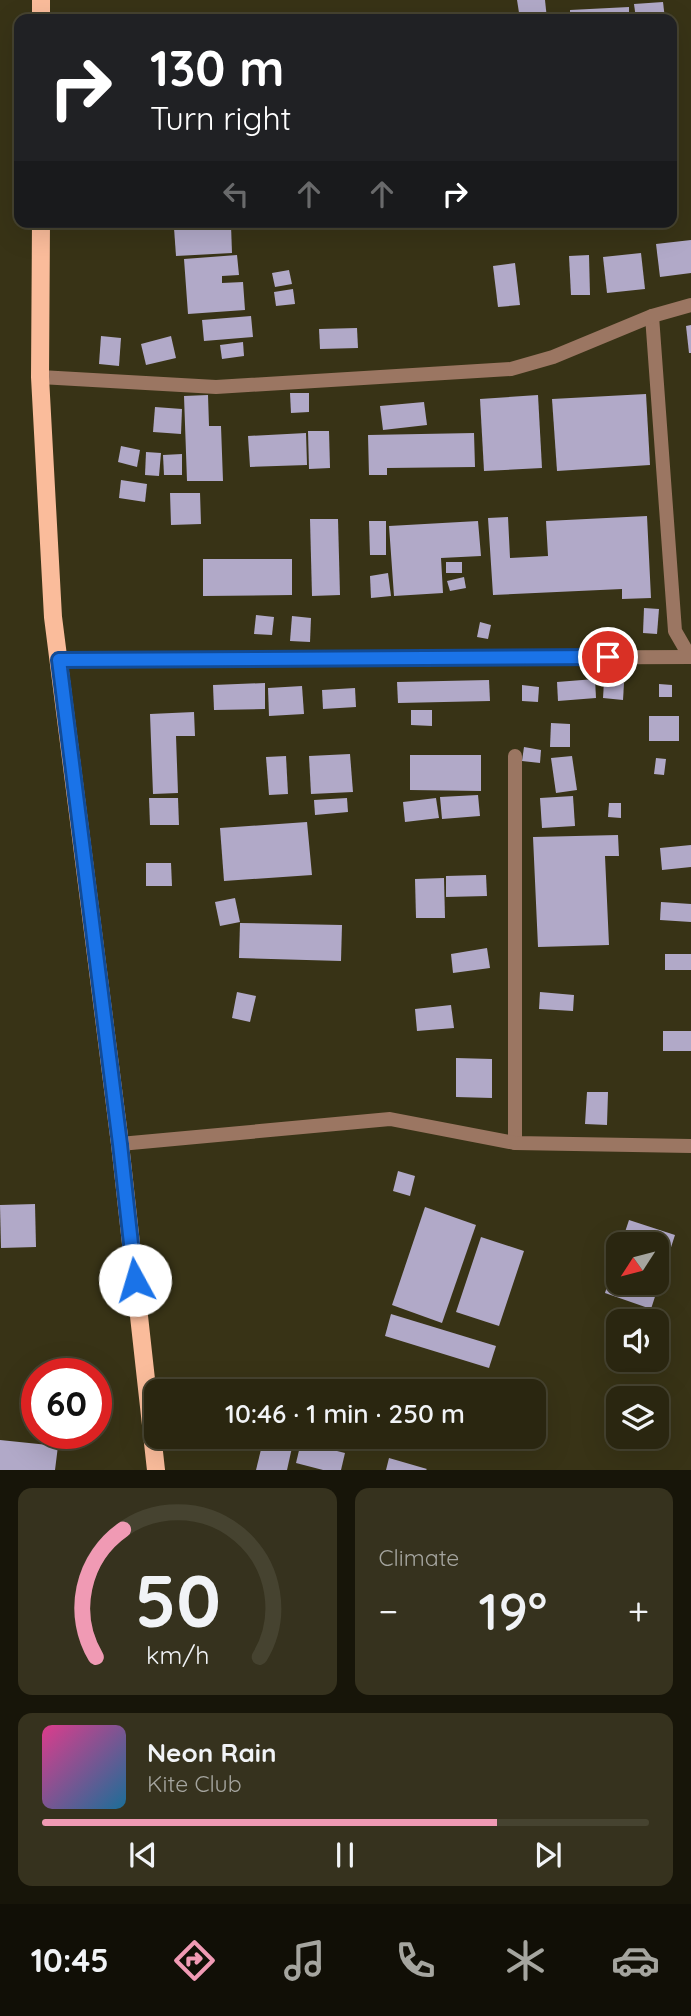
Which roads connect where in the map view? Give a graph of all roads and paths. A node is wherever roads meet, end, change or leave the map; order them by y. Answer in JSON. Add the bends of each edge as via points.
{"nodes":[{"id":1,"x":41,"y":228,"type":"edge"},
{"id":2,"x":691,"y":305,"type":"edge"},
{"id":3,"x":652,"y":316,"type":"junction"},
{"id":4,"x":40,"y":377,"type":"junction"},
{"id":5,"x":691,"y":657,"type":"edge"},
{"id":6,"x":59,"y":660,"type":"junction"},
{"id":7,"x":515,"y":756,"type":"dead end"},
{"id":8,"x":515,"y":1143,"type":"junction"},
{"id":9,"x":120,"y":1144,"type":"junction"},
{"id":10,"x":691,"y":1146,"type":"edge"},
{"id":11,"x":156,"y":1470,"type":"edge"}],
"edges":[{"from":1,"to":4,"type":"main road"},
{"from":2,"to":3,"type":"street"},
{"from":3,"to":4,"type":"street","via":[[553,357],[511,369],[216,387]]},
{"from":3,"to":5,"type":"street","via":[[675,631]]},
{"from":4,"to":6,"type":"main road"},
{"from":5,"to":6,"type":"street"},
{"from":6,"to":9,"type":"main road"},
{"from":7,"to":8,"type":"street"},
{"from":8,"to":9,"type":"street","via":[[390,1119]]},
{"from":8,"to":10,"type":"street"},
{"from":9,"to":11,"type":"main road"}]}
